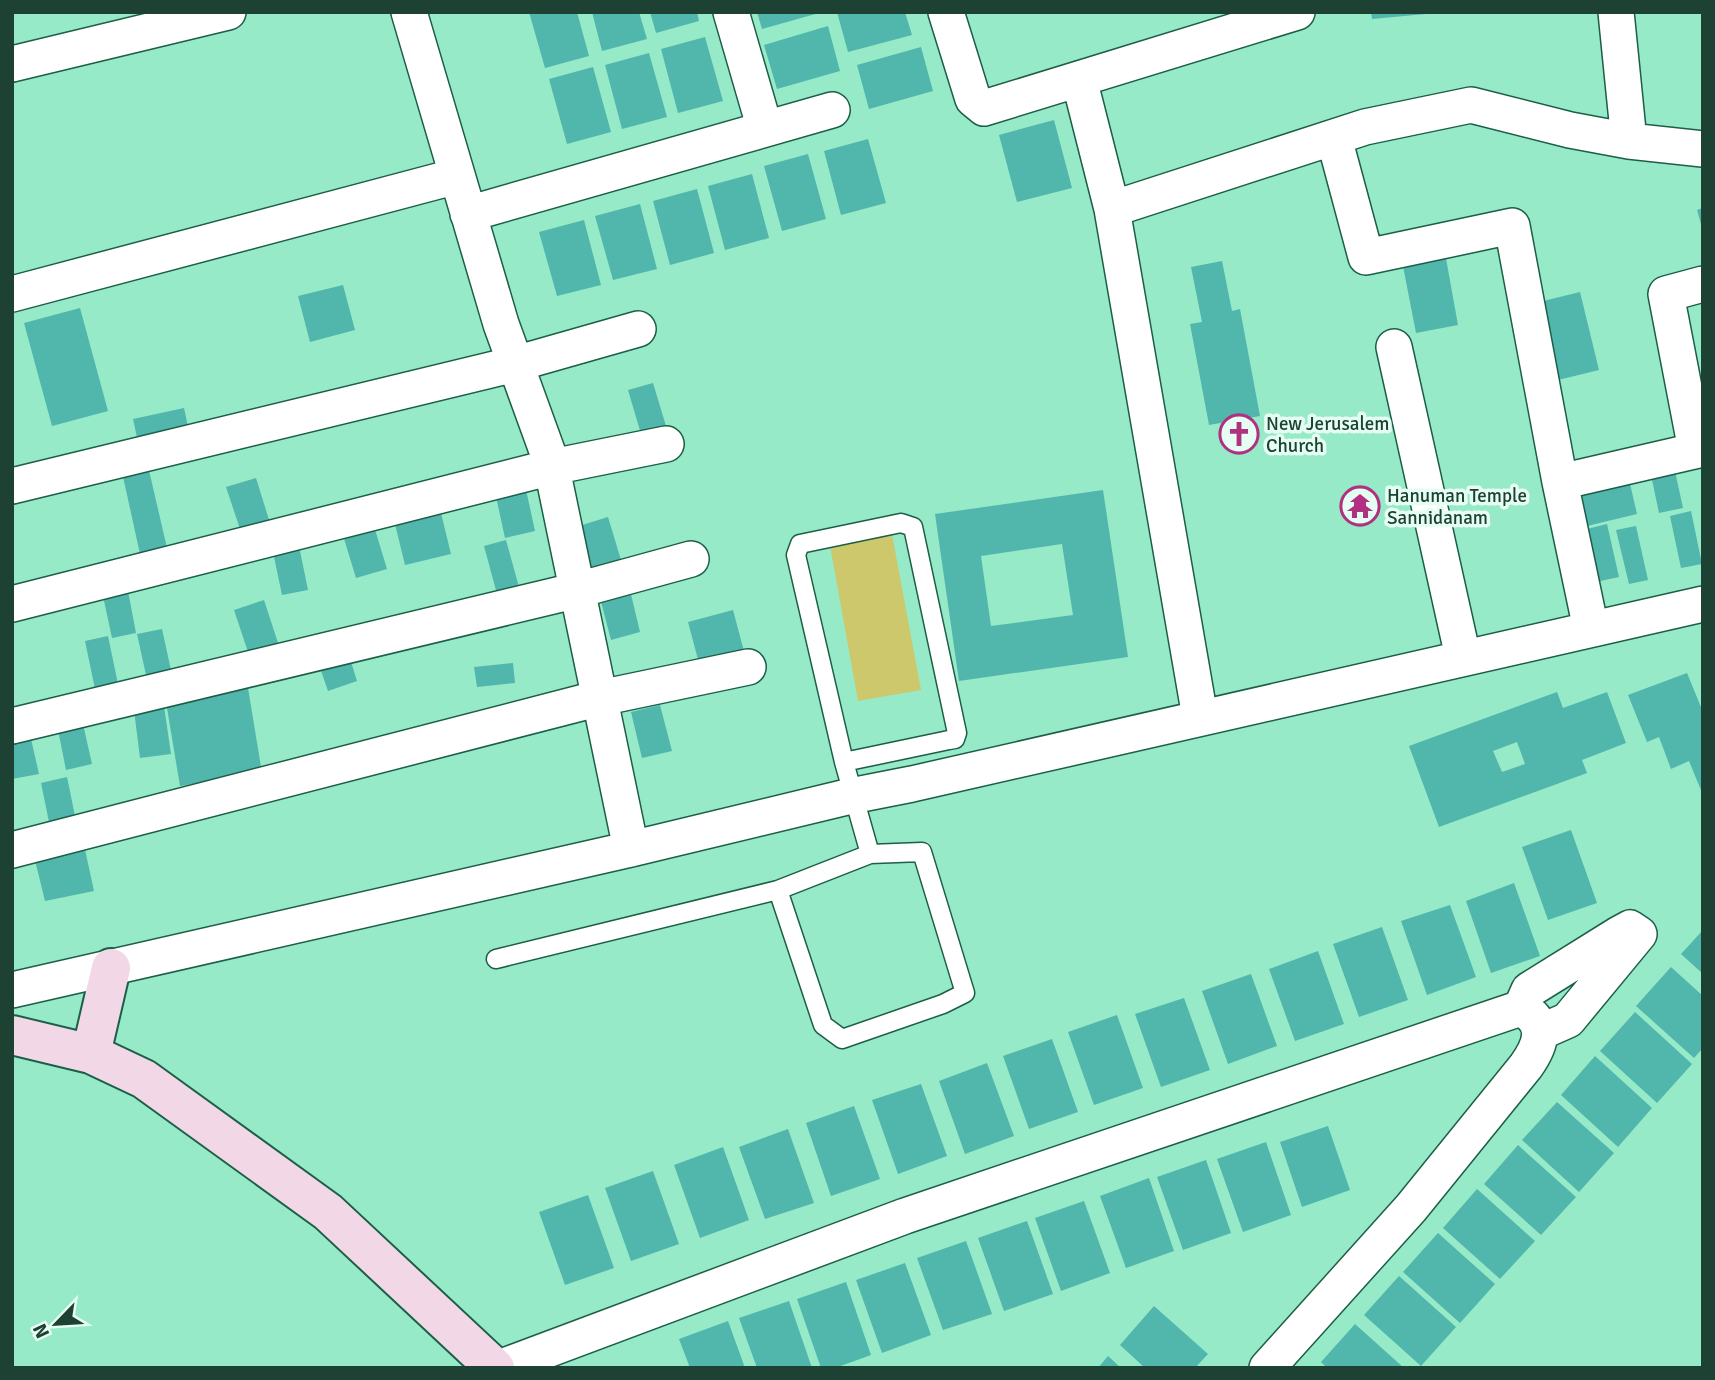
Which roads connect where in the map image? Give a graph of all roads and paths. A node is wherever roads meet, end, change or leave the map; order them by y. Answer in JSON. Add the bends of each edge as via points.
{"nodes":[{"id":1,"x":228,"y":12,"type":"edge"},
{"id":2,"x":409,"y":12,"type":"edge"},
{"id":3,"x":731,"y":12,"type":"edge"},
{"id":4,"x":946,"y":12,"type":"edge"},
{"id":5,"x":1297,"y":12,"type":"edge"},
{"id":6,"x":1616,"y":12,"type":"edge"},
{"id":7,"x":12,"y":64,"type":"edge"},
{"id":8,"x":1079,"y":79,"type":"junction"},
{"id":9,"x":832,"y":110,"type":"dead end"},
{"id":10,"x":765,"y":129,"type":"junction"},
{"id":11,"x":1334,"y":138,"type":"junction"},
{"id":12,"x":1629,"y":141,"type":"junction"},
{"id":13,"x":1703,"y":149,"type":"edge"},
{"id":14,"x":457,"y":176,"type":"junction"},
{"id":15,"x":1112,"y":209,"type":"junction"},
{"id":16,"x":468,"y":214,"type":"junction"},
{"id":17,"x":1703,"y":284,"type":"edge"},
{"id":18,"x":12,"y":294,"type":"edge"},
{"id":19,"x":638,"y":329,"type":"dead end"},
{"id":20,"x":1394,"y":347,"type":"dead end"},
{"id":21,"x":515,"y":364,"type":"junction"},
{"id":22,"x":666,"y":444,"type":"dead end"},
{"id":23,"x":1700,"y":449,"type":"edge"},
{"id":24,"x":552,"y":467,"type":"junction"},
{"id":25,"x":1560,"y":482,"type":"junction"},
{"id":26,"x":12,"y":485,"type":"edge"},
{"id":27,"x":691,"y":559,"type":"dead end"},
{"id":28,"x":578,"y":590,"type":"junction"},
{"id":29,"x":12,"y":604,"type":"edge"},
{"id":30,"x":1703,"y":604,"type":"edge"},
{"id":31,"x":1591,"y":629,"type":"junction"},
{"id":32,"x":1463,"y":657,"type":"junction"},
{"id":33,"x":748,"y":667,"type":"dead end"},
{"id":34,"x":600,"y":698,"type":"junction"},
{"id":35,"x":1200,"y":717,"type":"junction"},
{"id":36,"x":12,"y":726,"type":"edge"},
{"id":37,"x":844,"y":762,"type":"junction"},
{"id":38,"x":851,"y":796,"type":"junction"},
{"id":39,"x":631,"y":849,"type":"junction"},
{"id":40,"x":12,"y":850,"type":"edge"},
{"id":41,"x":870,"y":854,"type":"junction"},
{"id":42,"x":778,"y":890,"type":"junction"},
{"id":43,"x":496,"y":959,"type":"dead end"},
{"id":44,"x":111,"y":968,"type":"junction"},
{"id":45,"x":12,"y":990,"type":"edge"},
{"id":46,"x":12,"y":1035,"type":"edge"},
{"id":47,"x":90,"y":1054,"type":"junction"},
{"id":48,"x":497,"y":1368,"type":"edge"},
{"id":49,"x":1267,"y":1368,"type":"edge"}],
"edges":[{"from":1,"to":7,"type":"street"},
{"from":2,"to":14,"type":"street"},
{"from":3,"to":10,"type":"street"},
{"from":4,"to":8,"type":"street","via":[[974,99],[984,108]]},
{"from":5,"to":8,"type":"street"},
{"from":6,"to":12,"type":"street"},
{"from":8,"to":15,"type":"street"},
{"from":9,"to":10,"type":"street"},
{"from":10,"to":16,"type":"street"},
{"from":11,"to":12,"type":"street","via":[[1471,105]]},
{"from":11,"to":15,"type":"street"},
{"from":11,"to":25,"type":"street","via":[[1366,257],[1511,226]]},
{"from":12,"to":13,"type":"street"},
{"from":14,"to":16,"type":"street"},
{"from":14,"to":18,"type":"street"},
{"from":15,"to":35,"type":"street"},
{"from":16,"to":21,"type":"street"},
{"from":17,"to":23,"type":"street","via":[[1667,294]]},
{"from":19,"to":21,"type":"street"},
{"from":20,"to":32,"type":"street"},
{"from":21,"to":24,"type":"street"},
{"from":21,"to":26,"type":"street"},
{"from":22,"to":24,"type":"street"},
{"from":23,"to":25,"type":"street"},
{"from":24,"to":28,"type":"street"},
{"from":24,"to":29,"type":"street"},
{"from":25,"to":31,"type":"street"},
{"from":27,"to":28,"type":"street"},
{"from":28,"to":34,"type":"street"},
{"from":28,"to":36,"type":"street"},
{"from":30,"to":31,"type":"street"},
{"from":31,"to":32,"type":"street"},
{"from":32,"to":35,"type":"street"},
{"from":33,"to":34,"type":"street"},
{"from":34,"to":39,"type":"street"},
{"from":34,"to":40,"type":"street"},
{"from":35,"to":38,"type":"street"},
{"from":37,"to":37,"type":"lane","via":[[796,555],[800,544],[901,523],[913,527],[957,733],[955,739]]},
{"from":37,"to":38,"type":"lane"},
{"from":38,"to":39,"type":"street"},
{"from":38,"to":41,"type":"lane"},
{"from":39,"to":44,"type":"street"},
{"from":41,"to":42,"type":"lane"},
{"from":41,"to":42,"type":"lane","via":[[922,852],[965,993],[842,1039],[823,1025]]},
{"from":42,"to":43,"type":"lane"},
{"from":44,"to":45,"type":"street"},
{"from":44,"to":47,"type":"main road"},
{"from":46,"to":47,"type":"main road"},
{"from":47,"to":48,"type":"main road","via":[[144,1079],[328,1212]]},
{"from":48,"to":49,"type":"street","via":[[905,1216],[1531,1020],[1537,1050],[1402,1218]]}]}
